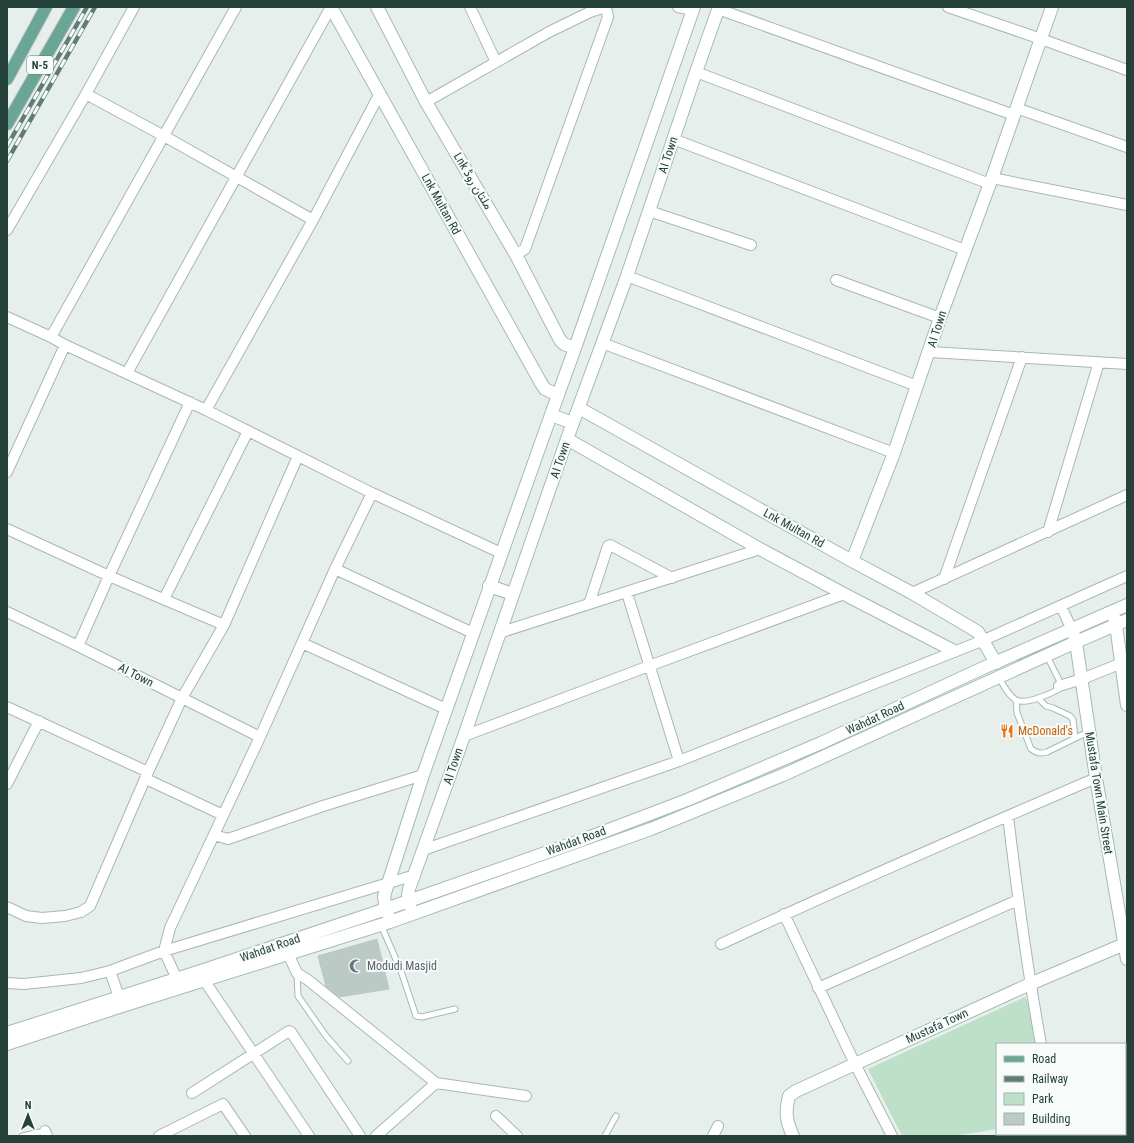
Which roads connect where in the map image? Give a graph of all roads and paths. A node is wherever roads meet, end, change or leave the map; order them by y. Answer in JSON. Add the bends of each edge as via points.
{"nodes":[{"id":1,"x":46,"y":7,"type":"edge"},
{"id":2,"x":74,"y":7,"type":"edge"},
{"id":3,"x":134,"y":7,"type":"edge"},
{"id":4,"x":236,"y":7,"type":"edge"},
{"id":5,"x":331,"y":7,"type":"edge"},
{"id":6,"x":377,"y":7,"type":"edge"},
{"id":7,"x":470,"y":7,"type":"edge"},
{"id":8,"x":606,"y":7,"type":"edge"},
{"id":9,"x":678,"y":7,"type":"edge"},
{"id":10,"x":948,"y":7,"type":"edge"},
{"id":11,"x":1052,"y":7,"type":"edge"},
{"id":12,"x":719,"y":8,"type":"edge"},
{"id":13,"x":693,"y":9,"type":"edge"},
{"id":14,"x":959,"y":9,"type":"edge"},
{"id":15,"x":1041,"y":38,"type":"junction"},
{"id":16,"x":496,"y":62,"type":"junction"},
{"id":17,"x":1126,"y":67,"type":"edge"},
{"id":18,"x":696,"y":72,"type":"junction"},
{"id":19,"x":7,"y":79,"type":"edge"},
{"id":20,"x":86,"y":94,"type":"junction"},
{"id":21,"x":379,"y":95,"type":"junction"},
{"id":22,"x":426,"y":102,"type":"junction"},
{"id":23,"x":1015,"y":112,"type":"junction"},
{"id":24,"x":7,"y":124,"type":"edge"},
{"id":25,"x":164,"y":136,"type":"junction"},
{"id":26,"x":674,"y":139,"type":"junction"},
{"id":27,"x":1127,"y":147,"type":"edge"},
{"id":28,"x":236,"y":177,"type":"junction"},
{"id":29,"x":991,"y":181,"type":"junction"},
{"id":30,"x":1127,"y":205,"type":"edge"},
{"id":31,"x":649,"y":211,"type":"junction"},
{"id":32,"x":313,"y":220,"type":"junction"},
{"id":33,"x":7,"y":230,"type":"edge"},
{"id":34,"x":751,"y":246,"type":"dead end"},
{"id":35,"x":965,"y":250,"type":"junction"},
{"id":36,"x":516,"y":255,"type":"junction"},
{"id":37,"x":627,"y":276,"type":"junction"},
{"id":38,"x":836,"y":280,"type":"dead end"},
{"id":39,"x":7,"y":317,"type":"edge"},
{"id":40,"x":940,"y":318,"type":"junction"},
{"id":41,"x":51,"y":337,"type":"junction"},
{"id":42,"x":602,"y":343,"type":"junction"},
{"id":43,"x":65,"y":344,"type":"junction"},
{"id":44,"x":575,"y":348,"type":"junction"},
{"id":45,"x":930,"y":352,"type":"junction"},
{"id":46,"x":1022,"y":357,"type":"junction"},
{"id":47,"x":1100,"y":362,"type":"junction"},
{"id":48,"x":1127,"y":364,"type":"edge"},
{"id":49,"x":127,"y":373,"type":"junction"},
{"id":50,"x":916,"y":386,"type":"junction"},
{"id":51,"x":558,"y":395,"type":"junction"},
{"id":52,"x":190,"y":402,"type":"junction"},
{"id":53,"x":579,"y":408,"type":"junction"},
{"id":54,"x":206,"y":410,"type":"junction"},
{"id":55,"x":551,"y":415,"type":"junction"},
{"id":56,"x":573,"y":424,"type":"junction"},
{"id":57,"x":248,"y":431,"type":"junction"},
{"id":58,"x":567,"y":439,"type":"junction"},
{"id":59,"x":894,"y":453,"type":"junction"},
{"id":60,"x":298,"y":456,"type":"junction"},
{"id":61,"x":7,"y":472,"type":"edge"},
{"id":62,"x":372,"y":492,"type":"junction"},
{"id":63,"x":1127,"y":495,"type":"edge"},
{"id":64,"x":7,"y":529,"type":"edge"},
{"id":65,"x":1048,"y":532,"type":"junction"},
{"id":66,"x":760,"y":549,"type":"junction"},
{"id":67,"x":501,"y":553,"type":"junction"},
{"id":68,"x":852,"y":561,"type":"junction"},
{"id":69,"x":335,"y":569,"type":"junction"},
{"id":70,"x":109,"y":576,"type":"junction"},
{"id":71,"x":1127,"y":576,"type":"edge"},
{"id":72,"x":672,"y":578,"type":"junction"},
{"id":73,"x":944,"y":579,"type":"junction"},
{"id":74,"x":489,"y":586,"type":"junction"},
{"id":75,"x":627,"y":593,"type":"junction"},
{"id":76,"x":912,"y":593,"type":"junction"},
{"id":77,"x":513,"y":594,"type":"junction"},
{"id":78,"x":844,"y":594,"type":"junction"},
{"id":79,"x":164,"y":600,"type":"junction"},
{"id":80,"x":589,"y":604,"type":"junction"},
{"id":81,"x":1127,"y":605,"type":"edge"},
{"id":82,"x":1061,"y":606,"type":"junction"},
{"id":83,"x":7,"y":612,"type":"edge"},
{"id":84,"x":1111,"y":612,"type":"junction"},
{"id":85,"x":1122,"y":623,"type":"edge"},
{"id":86,"x":224,"y":625,"type":"junction"},
{"id":87,"x":1072,"y":630,"type":"junction"},
{"id":88,"x":473,"y":633,"type":"junction"},
{"id":89,"x":499,"y":633,"type":"junction"},
{"id":90,"x":984,"y":640,"type":"junction"},
{"id":91,"x":1076,"y":642,"type":"junction"},
{"id":92,"x":302,"y":643,"type":"junction"},
{"id":93,"x":78,"y":646,"type":"junction"},
{"id":94,"x":954,"y":651,"type":"junction"},
{"id":95,"x":1047,"y":656,"type":"junction"},
{"id":96,"x":996,"y":663,"type":"junction"},
{"id":97,"x":1124,"y":663,"type":"edge"},
{"id":98,"x":649,"y":666,"type":"junction"},
{"id":99,"x":999,"y":677,"type":"junction"},
{"id":100,"x":1082,"y":679,"type":"junction"},
{"id":101,"x":1059,"y":686,"type":"junction"},
{"id":102,"x":182,"y":698,"type":"junction"},
{"id":103,"x":1038,"y":698,"type":"junction"},
{"id":104,"x":1016,"y":700,"type":"junction"},
{"id":105,"x":1127,"y":705,"type":"edge"},
{"id":106,"x":7,"y":707,"type":"edge"},
{"id":107,"x":446,"y":709,"type":"junction"},
{"id":108,"x":39,"y":721,"type":"junction"},
{"id":109,"x":1089,"y":732,"type":"junction"},
{"id":110,"x":464,"y":736,"type":"junction"},
{"id":111,"x":260,"y":737,"type":"junction"},
{"id":112,"x":1075,"y":738,"type":"junction"},
{"id":113,"x":679,"y":761,"type":"junction"},
{"id":114,"x":423,"y":774,"type":"junction"},
{"id":115,"x":147,"y":776,"type":"junction"},
{"id":116,"x":1096,"y":778,"type":"junction"},
{"id":117,"x":7,"y":784,"type":"edge"},
{"id":118,"x":223,"y":815,"type":"junction"},
{"id":119,"x":1008,"y":816,"type":"junction"},
{"id":120,"x":214,"y":835,"type":"junction"},
{"id":121,"x":423,"y":850,"type":"junction"},
{"id":122,"x":415,"y":875,"type":"junction"},
{"id":123,"x":389,"y":882,"type":"junction"},
{"id":124,"x":409,"y":900,"type":"junction"},
{"id":125,"x":1018,"y":900,"type":"junction"},
{"id":126,"x":7,"y":907,"type":"edge"},
{"id":127,"x":386,"y":909,"type":"junction"},
{"id":128,"x":412,"y":914,"type":"junction"},
{"id":129,"x":784,"y":914,"type":"junction"},
{"id":130,"x":385,"y":924,"type":"junction"},
{"id":131,"x":1126,"y":943,"type":"edge"},
{"id":132,"x":720,"y":944,"type":"dead end"},
{"id":133,"x":164,"y":951,"type":"junction"},
{"id":134,"x":288,"y":954,"type":"junction"},
{"id":135,"x":1127,"y":959,"type":"edge"},
{"id":136,"x":110,"y":971,"type":"junction"},
{"id":137,"x":297,"y":973,"type":"junction"},
{"id":138,"x":203,"y":976,"type":"junction"},
{"id":139,"x":177,"y":979,"type":"junction"},
{"id":140,"x":7,"y":983,"type":"edge"},
{"id":141,"x":1030,"y":984,"type":"junction"},
{"id":142,"x":818,"y":988,"type":"junction"},
{"id":143,"x":120,"y":1002,"type":"junction"},
{"id":144,"x":455,"y":1009,"type":"dead end"},
{"id":145,"x":7,"y":1033,"type":"edge"},
{"id":146,"x":1040,"y":1043,"type":"edge"},
{"id":147,"x":7,"y":1044,"type":"edge"},
{"id":148,"x":253,"y":1053,"type":"junction"},
{"id":149,"x":348,"y":1061,"type":"dead end"},
{"id":150,"x":855,"y":1064,"type":"junction"},
{"id":151,"x":436,"y":1083,"type":"junction"},
{"id":152,"x":192,"y":1093,"type":"dead end"},
{"id":153,"x":526,"y":1096,"type":"dead end"},
{"id":154,"x":496,"y":1116,"type":"dead end"},
{"id":155,"x":616,"y":1116,"type":"dead end"},
{"id":156,"x":718,"y":1126,"type":"dead end"},
{"id":157,"x":46,"y":1134,"type":"edge"},
{"id":158,"x":171,"y":1134,"type":"edge"},
{"id":159,"x":22,"y":1136,"type":"edge"},
{"id":160,"x":159,"y":1136,"type":"edge"},
{"id":161,"x":244,"y":1136,"type":"edge"},
{"id":162,"x":308,"y":1136,"type":"edge"},
{"id":163,"x":360,"y":1136,"type":"edge"},
{"id":164,"x":376,"y":1136,"type":"edge"},
{"id":165,"x":518,"y":1136,"type":"edge"},
{"id":166,"x":605,"y":1136,"type":"edge"},
{"id":167,"x":713,"y":1136,"type":"edge"},
{"id":168,"x":793,"y":1136,"type":"edge"},
{"id":169,"x":892,"y":1136,"type":"edge"}],
"edges":[{"from":1,"to":19,"type":"main road","number":"N-5"},
{"from":2,"to":24,"type":"main road","number":"N-5"},
{"from":3,"to":20,"type":"street"},
{"from":4,"to":25,"type":"street"},
{"from":5,"to":21,"type":"street","name":"Lnk Multan Rd"},
{"from":5,"to":28,"type":"street"},
{"from":6,"to":22,"type":"street","name":"Lnk ملتان روڈ"},
{"from":7,"to":16,"type":"street"},
{"from":8,"to":16,"type":"street","via":[[549,32]]},
{"from":8,"to":36,"type":"street","via":[[608,17],[525,249]]},
{"from":9,"to":13,"type":"street"},
{"from":10,"to":14,"type":"street"},
{"from":11,"to":15,"type":"street","name":"AI Town"},
{"from":12,"to":18,"type":"street","name":"AI Town"},
{"from":12,"to":23,"type":"street"},
{"from":13,"to":44,"type":"street"},
{"from":14,"to":15,"type":"street"},
{"from":15,"to":17,"type":"street"},
{"from":15,"to":23,"type":"street","name":"AI Town"},
{"from":16,"to":22,"type":"street"},
{"from":18,"to":26,"type":"street","name":"AI Town"},
{"from":18,"to":29,"type":"street"},
{"from":20,"to":25,"type":"street"},
{"from":20,"to":33,"type":"street"},
{"from":21,"to":32,"type":"street"},
{"from":21,"to":51,"type":"street","name":"Lnk Multan Rd","via":[[541,383],[545,389]]},
{"from":22,"to":36,"type":"street","name":"Lnk ملتان روڈ"},
{"from":23,"to":27,"type":"street"},
{"from":23,"to":29,"type":"street","name":"AI Town"},
{"from":25,"to":28,"type":"street"},
{"from":25,"to":41,"type":"street"},
{"from":26,"to":31,"type":"street","name":"AI Town"},
{"from":26,"to":35,"type":"street"},
{"from":28,"to":32,"type":"street"},
{"from":28,"to":49,"type":"street"},
{"from":29,"to":30,"type":"street"},
{"from":29,"to":35,"type":"street","name":"AI Town"},
{"from":31,"to":34,"type":"street"},
{"from":31,"to":37,"type":"street","name":"AI Town"},
{"from":32,"to":54,"type":"street"},
{"from":35,"to":40,"type":"street","name":"AI Town"},
{"from":36,"to":44,"type":"street","name":"Lnk ملتان روڈ","via":[[560,340]]},
{"from":37,"to":42,"type":"street","name":"AI Town"},
{"from":37,"to":50,"type":"street"},
{"from":38,"to":40,"type":"street"},
{"from":39,"to":41,"type":"street"},
{"from":40,"to":45,"type":"street","name":"AI Town"},
{"from":41,"to":43,"type":"street"},
{"from":42,"to":53,"type":"street","name":"AI Town"},
{"from":42,"to":59,"type":"street"},
{"from":43,"to":49,"type":"street"},
{"from":43,"to":61,"type":"street"},
{"from":44,"to":51,"type":"street"},
{"from":45,"to":46,"type":"street"},
{"from":45,"to":50,"type":"street","name":"AI Town"},
{"from":46,"to":47,"type":"street"},
{"from":46,"to":73,"type":"street"},
{"from":47,"to":48,"type":"street"},
{"from":47,"to":65,"type":"street"},
{"from":49,"to":52,"type":"street"},
{"from":50,"to":59,"type":"street","name":"AI Town"},
{"from":51,"to":55,"type":"street"},
{"from":52,"to":54,"type":"street"},
{"from":52,"to":70,"type":"street"},
{"from":53,"to":56,"type":"street","name":"AI Town"},
{"from":53,"to":68,"type":"street","name":"Lnk Multan Rd"},
{"from":54,"to":57,"type":"street"},
{"from":55,"to":56,"type":"street"},
{"from":55,"to":67,"type":"street"},
{"from":56,"to":58,"type":"street","name":"AI Town"},
{"from":57,"to":60,"type":"street"},
{"from":57,"to":79,"type":"street"},
{"from":58,"to":66,"type":"street"},
{"from":58,"to":77,"type":"street","name":"AI Town"},
{"from":59,"to":68,"type":"street","name":"AI Town"},
{"from":60,"to":62,"type":"street"},
{"from":60,"to":86,"type":"street"},
{"from":62,"to":67,"type":"street"},
{"from":62,"to":69,"type":"street"},
{"from":63,"to":65,"type":"street"},
{"from":64,"to":70,"type":"street"},
{"from":65,"to":73,"type":"street"},
{"from":66,"to":72,"type":"street"},
{"from":66,"to":78,"type":"street"},
{"from":67,"to":74,"type":"street"},
{"from":68,"to":76,"type":"street","name":"Lnk Multan Rd"},
{"from":69,"to":88,"type":"street"},
{"from":69,"to":92,"type":"street"},
{"from":70,"to":79,"type":"street"},
{"from":70,"to":93,"type":"street"},
{"from":71,"to":82,"type":"street"},
{"from":72,"to":75,"type":"street"},
{"from":72,"to":80,"type":"street","via":[[610,545]]},
{"from":73,"to":76,"type":"street"},
{"from":74,"to":77,"type":"street"},
{"from":74,"to":88,"type":"street"},
{"from":75,"to":80,"type":"street"},
{"from":75,"to":98,"type":"street"},
{"from":76,"to":90,"type":"street","name":"Lnk Multan Rd","via":[[978,632]]},
{"from":77,"to":89,"type":"street","name":"AI Town"},
{"from":78,"to":94,"type":"street"},
{"from":78,"to":98,"type":"street"},
{"from":79,"to":86,"type":"street"},
{"from":80,"to":89,"type":"street"},
{"from":81,"to":84,"type":"street","name":"Wahdat Road"},
{"from":82,"to":87,"type":"street"},
{"from":82,"to":90,"type":"street"},
{"from":83,"to":93,"type":"street","name":"AI Town"},
{"from":84,"to":85,"type":"street"},
{"from":84,"to":87,"type":"street","name":"Wahdat Road"},
{"from":85,"to":91,"type":"street","name":"Wahdat Road"},
{"from":85,"to":97,"type":"street"},
{"from":86,"to":102,"type":"street"},
{"from":87,"to":91,"type":"street","name":"Mustafa Town Main Street"},
{"from":87,"to":96,"type":"street","name":"Wahdat Road"},
{"from":88,"to":107,"type":"street"},
{"from":89,"to":110,"type":"street","name":"AI Town"},
{"from":90,"to":94,"type":"street"},
{"from":90,"to":96,"type":"street","name":"Lnk Multan Rd"},
{"from":91,"to":95,"type":"street","name":"Wahdat Road"},
{"from":91,"to":100,"type":"street","name":"Mustafa Town Main Street"},
{"from":92,"to":107,"type":"street"},
{"from":92,"to":111,"type":"street"},
{"from":93,"to":102,"type":"street","name":"AI Town"},
{"from":94,"to":113,"type":"street"},
{"from":95,"to":99,"type":"street","name":"Wahdat Road"},
{"from":95,"to":101,"type":"lane","via":[[1060,682]]},
{"from":96,"to":124,"type":"street","name":"Wahdat Road","via":[[821,743],[687,800],[582,840]]},
{"from":97,"to":100,"type":"street"},
{"from":97,"to":105,"type":"street"},
{"from":98,"to":110,"type":"street"},
{"from":98,"to":113,"type":"street"},
{"from":99,"to":104,"type":"lane","via":[[1007,692]]},
{"from":99,"to":128,"type":"street","name":"Wahdat Road","via":[[783,775],[690,814]]},
{"from":100,"to":101,"type":"street"},
{"from":100,"to":109,"type":"street","name":"Mustafa Town Main Street"},
{"from":101,"to":103,"type":"lane","via":[[1054,692]]},
{"from":102,"to":111,"type":"street","name":"AI Town"},
{"from":102,"to":115,"type":"street"},
{"from":103,"to":104,"type":"lane","via":[[1030,701]]},
{"from":103,"to":112,"type":"lane","via":[[1046,706],[1070,716],[1073,720]]},
{"from":104,"to":112,"type":"lane","via":[[1017,713],[1031,749],[1041,754]]},
{"from":106,"to":108,"type":"street"},
{"from":107,"to":114,"type":"street"},
{"from":108,"to":115,"type":"street"},
{"from":108,"to":117,"type":"street"},
{"from":109,"to":112,"type":"lane"},
{"from":109,"to":116,"type":"street","name":"Mustafa Town Main Street"},
{"from":110,"to":121,"type":"street","name":"AI Town"},
{"from":111,"to":118,"type":"street"},
{"from":113,"to":121,"type":"street"},
{"from":114,"to":120,"type":"street","via":[[228,839]]},
{"from":114,"to":123,"type":"street"},
{"from":115,"to":118,"type":"street"},
{"from":115,"to":126,"type":"street","via":[[90,906],[81,912],[42,918],[26,916]]},
{"from":116,"to":119,"type":"street"},
{"from":116,"to":131,"type":"street","name":"Mustafa Town Main Street"},
{"from":118,"to":120,"type":"street"},
{"from":119,"to":125,"type":"street"},
{"from":119,"to":129,"type":"street"},
{"from":120,"to":133,"type":"street","via":[[170,928]]},
{"from":121,"to":122,"type":"street","name":"AI Town"},
{"from":122,"to":123,"type":"street"},
{"from":122,"to":124,"type":"street","name":"AI Town","via":[[408,892]]},
{"from":123,"to":127,"type":"street","via":[[384,896]]},
{"from":123,"to":133,"type":"street"},
{"from":124,"to":127,"type":"street","name":"Wahdat Road"},
{"from":124,"to":128,"type":"street","name":"AI Town"},
{"from":125,"to":141,"type":"street"},
{"from":125,"to":142,"type":"street"},
{"from":127,"to":130,"type":"street"},
{"from":127,"to":138,"type":"street","name":"Wahdat Road"},
{"from":128,"to":130,"type":"street","name":"Wahdat Road"},
{"from":129,"to":132,"type":"street"},
{"from":129,"to":142,"type":"street"},
{"from":130,"to":134,"type":"street","name":"Wahdat Road"},
{"from":130,"to":144,"type":"lane","via":[[416,1016],[422,1017]]},
{"from":131,"to":135,"type":"street","name":"Mustafa Town Main Street"},
{"from":131,"to":141,"type":"street","name":"Mustafa Town"},
{"from":133,"to":136,"type":"street"},
{"from":133,"to":139,"type":"street"},
{"from":134,"to":137,"type":"street"},
{"from":134,"to":138,"type":"street","name":"Wahdat Road"},
{"from":136,"to":140,"type":"street","via":[[81,978],[24,984]]},
{"from":136,"to":143,"type":"street"},
{"from":137,"to":149,"type":"lane","via":[[298,996],[326,1036]]},
{"from":137,"to":151,"type":"street"},
{"from":138,"to":139,"type":"street","name":"Wahdat Road"},
{"from":138,"to":143,"type":"street","name":"Wahdat Road"},
{"from":138,"to":148,"type":"street"},
{"from":139,"to":143,"type":"street","name":"Wahdat Road"},
{"from":141,"to":146,"type":"street"},
{"from":141,"to":150,"type":"street","name":"Mustafa Town"},
{"from":142,"to":150,"type":"street"},
{"from":143,"to":145,"type":"street","name":"Wahdat Road"},
{"from":143,"to":147,"type":"street","name":"Wahdat Road"},
{"from":148,"to":152,"type":"street"},
{"from":148,"to":162,"type":"street"},
{"from":148,"to":163,"type":"street","via":[[286,1032],[291,1032]]},
{"from":150,"to":168,"type":"street","name":"Mustafa Town","via":[[789,1096],[786,1113],[788,1127]]},
{"from":150,"to":169,"type":"street"},
{"from":151,"to":153,"type":"street"},
{"from":151,"to":164,"type":"street"},
{"from":154,"to":165,"type":"street"},
{"from":155,"to":166,"type":"lane"},
{"from":156,"to":167,"type":"street"},
{"from":157,"to":159,"type":"lane"},
{"from":158,"to":160,"type":"street"},
{"from":158,"to":161,"type":"street","via":[[223,1104]]}]}
